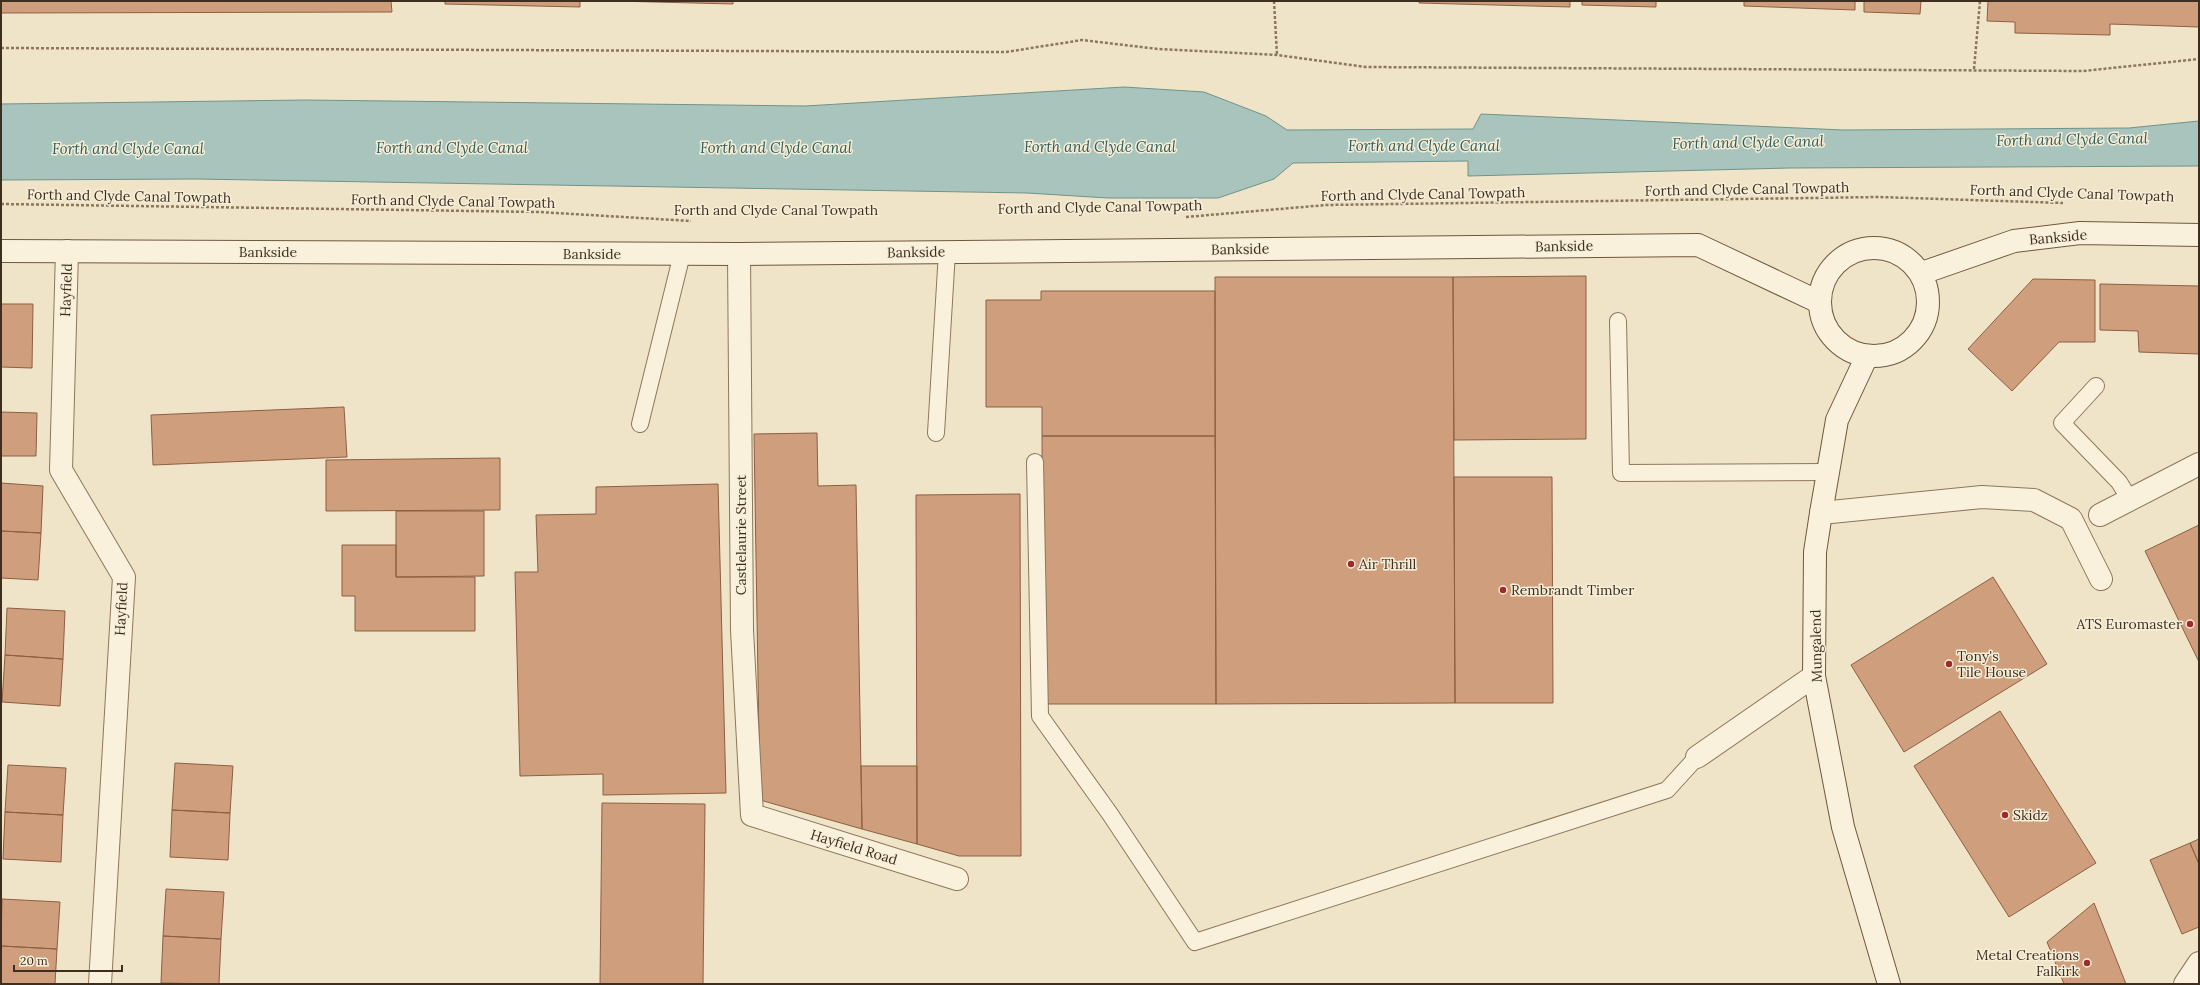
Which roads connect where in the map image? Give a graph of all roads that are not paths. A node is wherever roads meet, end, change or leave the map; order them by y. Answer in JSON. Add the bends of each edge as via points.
{"nodes":[{"id":1,"x":2199,"y":235,"type":"edge"},
{"id":2,"x":1,"y":251,"type":"edge"},
{"id":3,"x":67,"y":251,"type":"junction"},
{"id":4,"x":947,"y":252,"type":"junction"},
{"id":5,"x":682,"y":254,"type":"junction"},
{"id":6,"x":739,"y":254,"type":"junction"},
{"id":7,"x":1922,"y":273,"type":"junction"},
{"id":8,"x":1819,"y":302,"type":"junction"},
{"id":9,"x":1618,"y":321,"type":"dead end"},
{"id":10,"x":1867,"y":356,"type":"junction"},
{"id":11,"x":2096,"y":386,"type":"dead end"},
{"id":12,"x":640,"y":424,"type":"dead end"},
{"id":13,"x":936,"y":433,"type":"dead end"},
{"id":14,"x":1035,"y":462,"type":"dead end"},
{"id":15,"x":2199,"y":464,"type":"edge"},
{"id":16,"x":1828,"y":472,"type":"junction"},
{"id":17,"x":2129,"y":498,"type":"junction"},
{"id":18,"x":1821,"y":513,"type":"junction"},
{"id":19,"x":2100,"y":515,"type":"dead end"},
{"id":20,"x":2101,"y":579,"type":"dead end"},
{"id":21,"x":1814,"y":676,"type":"junction"},
{"id":22,"x":1697,"y":757,"type":"joint"},
{"id":23,"x":752,"y":815,"type":"joint"},
{"id":24,"x":956,"y":879,"type":"dead end"},
{"id":25,"x":2199,"y":963,"type":"edge"},
{"id":26,"x":100,"y":984,"type":"edge"},
{"id":27,"x":1890,"y":984,"type":"edge"},
{"id":28,"x":2185,"y":984,"type":"edge"}],
"edges":[{"from":1,"to":7,"type":"street","name":"Bankside","via":[[2080,234],[2014,241]]},
{"from":2,"to":3,"type":"street","name":"Bankside"},
{"from":3,"to":5,"type":"street","name":"Bankside"},
{"from":3,"to":26,"type":"street","name":"Hayfield","via":[[61,470],[124,577]]},
{"from":4,"to":6,"type":"street","name":"Bankside"},
{"from":4,"to":8,"type":"street","name":"Bankside","via":[[1698,245]]},
{"from":4,"to":13,"type":"lane"},
{"from":5,"to":6,"type":"street","name":"Bankside"},
{"from":5,"to":12,"type":"lane"},
{"from":6,"to":23,"type":"street","name":"Castlelaurie Street","via":[[742,630]]},
{"from":7,"to":8,"type":"street","via":[[1909,259],[1893,249],[1874,246],[1855,250],[1832,266],[1822,283]]},
{"from":7,"to":10,"type":"street","via":[[1929,310],[1922,329],[1910,344],[1894,353]]},
{"from":8,"to":10,"type":"street","via":[[1823,322],[1834,339],[1849,350]]},
{"from":9,"to":16,"type":"lane","via":[[1621,473]]},
{"from":10,"to":16,"type":"street","name":"Mungalend","via":[[1837,420]]},
{"from":11,"to":17,"type":"lane","via":[[2062,423],[2119,482]]},
{"from":14,"to":22,"type":"lane","via":[[1040,716],[1110,814],[1195,942],[1667,790]]},
{"from":15,"to":17,"type":"street"},
{"from":16,"to":18,"type":"street","name":"Mungalend"},
{"from":17,"to":19,"type":"street"},
{"from":18,"to":20,"type":"street","via":[[1982,497],[2034,500],[2071,519]]},
{"from":18,"to":21,"type":"street","name":"Mungalend","via":[[1815,552]]},
{"from":21,"to":22,"type":"street"},
{"from":21,"to":27,"type":"street","name":"Mungalend","via":[[1843,827]]},
{"from":23,"to":24,"type":"street","name":"Hayfield Road"},
{"from":25,"to":28,"type":"street"}]}
